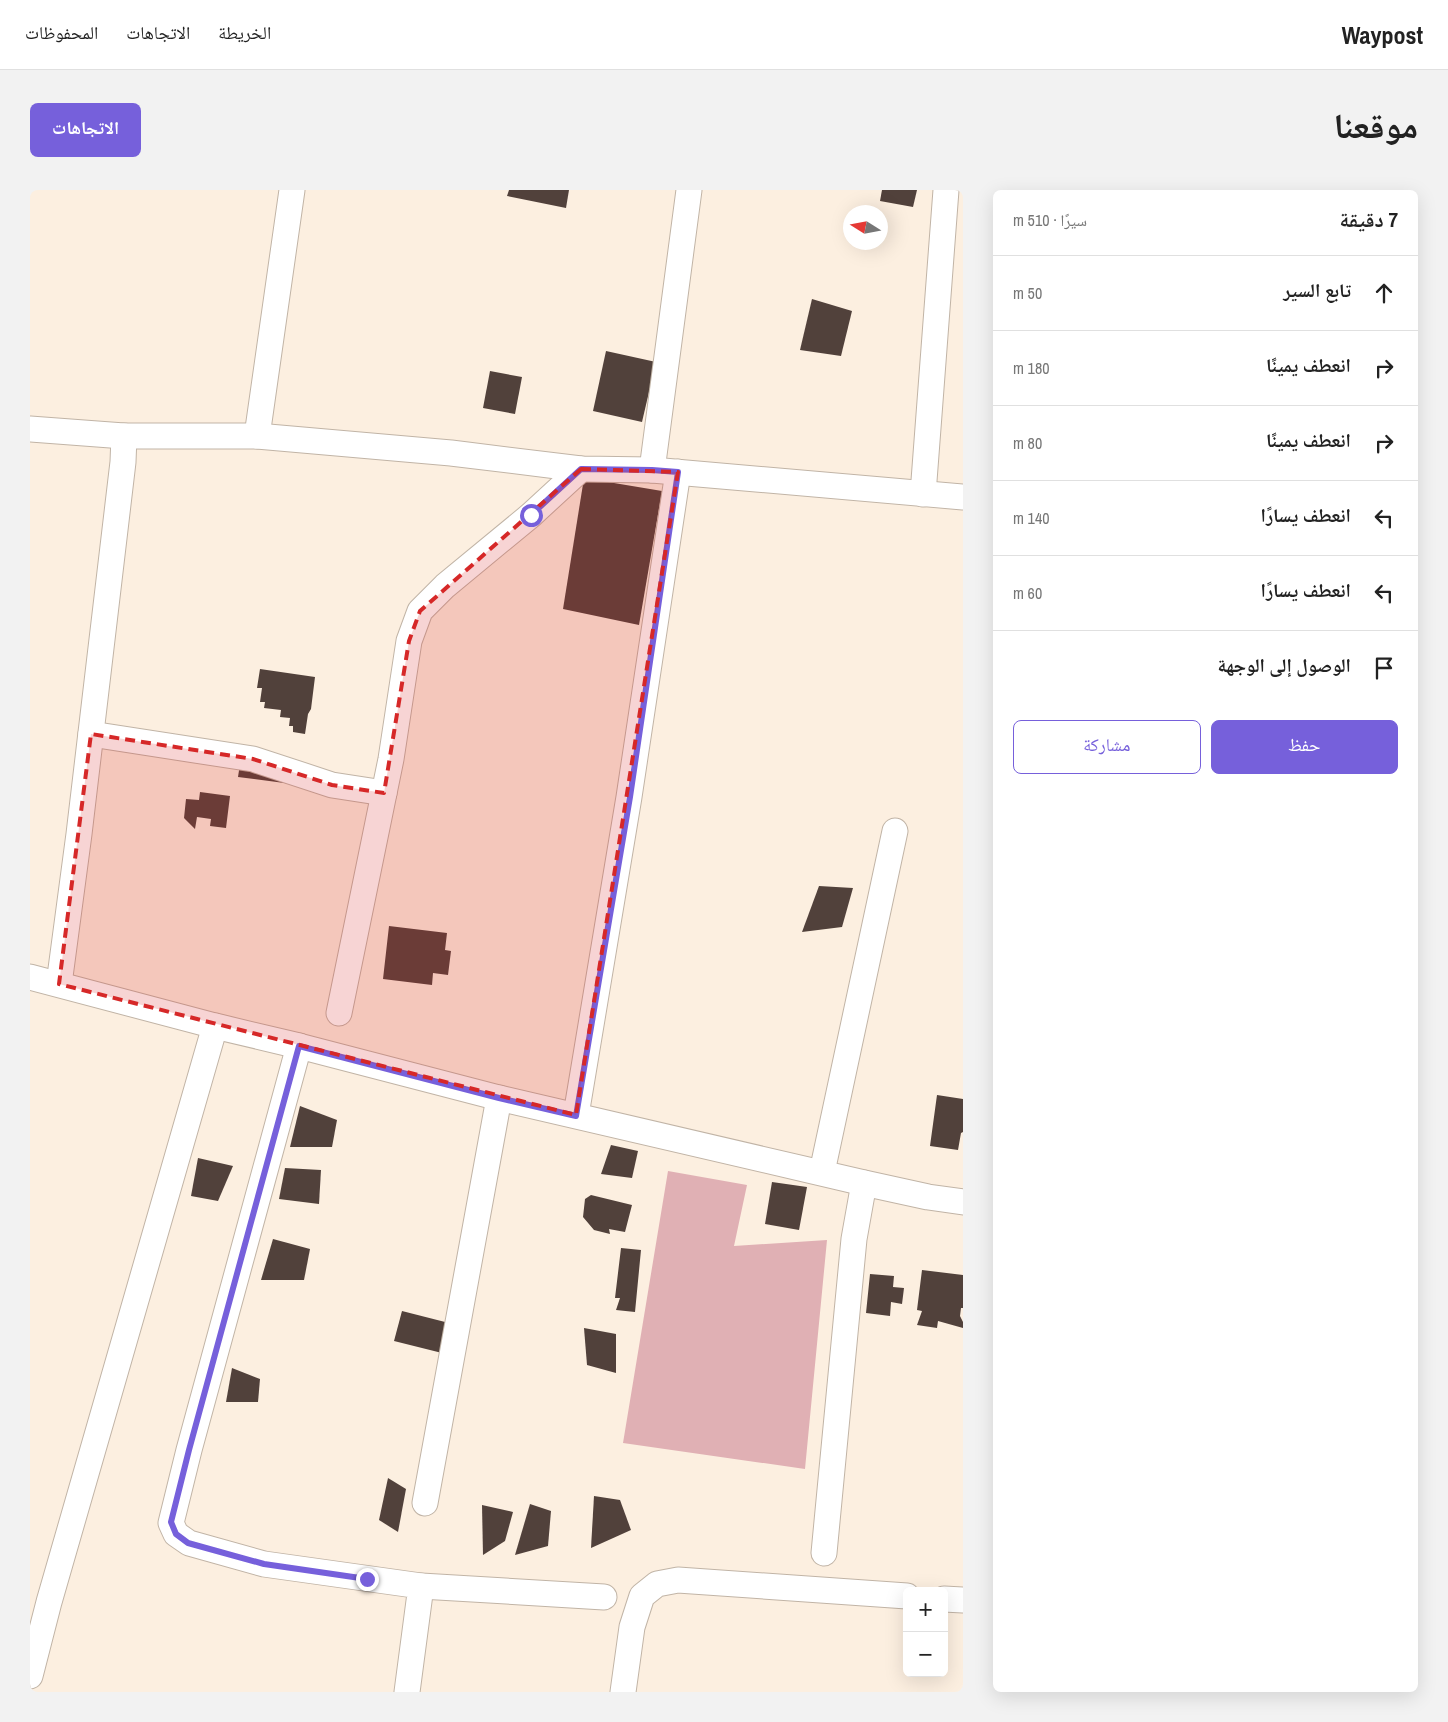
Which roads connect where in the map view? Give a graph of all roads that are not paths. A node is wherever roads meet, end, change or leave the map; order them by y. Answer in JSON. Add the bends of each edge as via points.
{"nodes":[{"id":1,"x":292,"y":190,"type":"edge"},
{"id":2,"x":689,"y":190,"type":"edge"},
{"id":3,"x":946,"y":190,"type":"edge"},
{"id":4,"x":30,"y":429,"type":"edge"},
{"id":5,"x":124,"y":436,"type":"junction"},
{"id":6,"x":257,"y":436,"type":"junction"},
{"id":7,"x":581,"y":469,"type":"junction"},
{"id":8,"x":652,"y":470,"type":"junction"},
{"id":9,"x":678,"y":472,"type":"junction"},
{"id":10,"x":923,"y":494,"type":"junction"},
{"id":11,"x":963,"y":497,"type":"edge"},
{"id":12,"x":91,"y":734,"type":"junction"},
{"id":13,"x":384,"y":793,"type":"junction"},
{"id":14,"x":894,"y":830,"type":"dead end"},
{"id":15,"x":30,"y":977,"type":"edge"},
{"id":16,"x":59,"y":984,"type":"junction"},
{"id":17,"x":339,"y":1013,"type":"dead end"},
{"id":18,"x":215,"y":1026,"type":"junction"},
{"id":19,"x":299,"y":1046,"type":"junction"},
{"id":20,"x":499,"y":1098,"type":"junction"},
{"id":21,"x":576,"y":1116,"type":"junction"},
{"id":22,"x":822,"y":1172,"type":"junction"},
{"id":23,"x":864,"y":1183,"type":"junction"},
{"id":24,"x":963,"y":1202,"type":"edge"},
{"id":25,"x":425,"y":1504,"type":"dead end"},
{"id":26,"x":824,"y":1553,"type":"dead end"},
{"id":27,"x":421,"y":1586,"type":"junction"},
{"id":28,"x":903,"y":1596,"type":"edge"},
{"id":29,"x":604,"y":1597,"type":"dead end"},
{"id":30,"x":948,"y":1599,"type":"edge"},
{"id":31,"x":963,"y":1600,"type":"edge"},
{"id":32,"x":30,"y":1676,"type":"edge"},
{"id":33,"x":407,"y":1692,"type":"edge"},
{"id":34,"x":623,"y":1692,"type":"edge"}],
"edges":[{"from":1,"to":6,"type":"street"},
{"from":2,"to":8,"type":"street"},
{"from":3,"to":10,"type":"street"},
{"from":4,"to":5,"type":"street"},
{"from":5,"to":6,"type":"street"},
{"from":5,"to":12,"type":"street"},
{"from":6,"to":7,"type":"street","via":[[451,453]]},
{"from":7,"to":8,"type":"street"},
{"from":7,"to":13,"type":"street","via":[[420,611],[409,641]]},
{"from":8,"to":9,"type":"street"},
{"from":9,"to":10,"type":"street"},
{"from":9,"to":21,"type":"street","via":[[630,797]]},
{"from":10,"to":11,"type":"street"},
{"from":12,"to":13,"type":"street","via":[[253,759],[332,785]]},
{"from":12,"to":16,"type":"street"},
{"from":13,"to":17,"type":"street"},
{"from":14,"to":22,"type":"street"},
{"from":15,"to":16,"type":"street"},
{"from":16,"to":18,"type":"street"},
{"from":18,"to":19,"type":"street"},
{"from":18,"to":32,"type":"street"},
{"from":19,"to":20,"type":"street"},
{"from":19,"to":27,"type":"street","via":[[171,1522],[176,1534],[188,1543],[264,1564]]},
{"from":20,"to":21,"type":"street"},
{"from":20,"to":25,"type":"street"},
{"from":21,"to":22,"type":"street"},
{"from":22,"to":23,"type":"street"},
{"from":23,"to":24,"type":"street"},
{"from":23,"to":26,"type":"street","via":[[854,1239]]},
{"from":27,"to":29,"type":"street"},
{"from":27,"to":33,"type":"street"},
{"from":28,"to":34,"type":"street","via":[[678,1580],[657,1584],[642,1596],[632,1627]]},
{"from":30,"to":31,"type":"street"}]}
